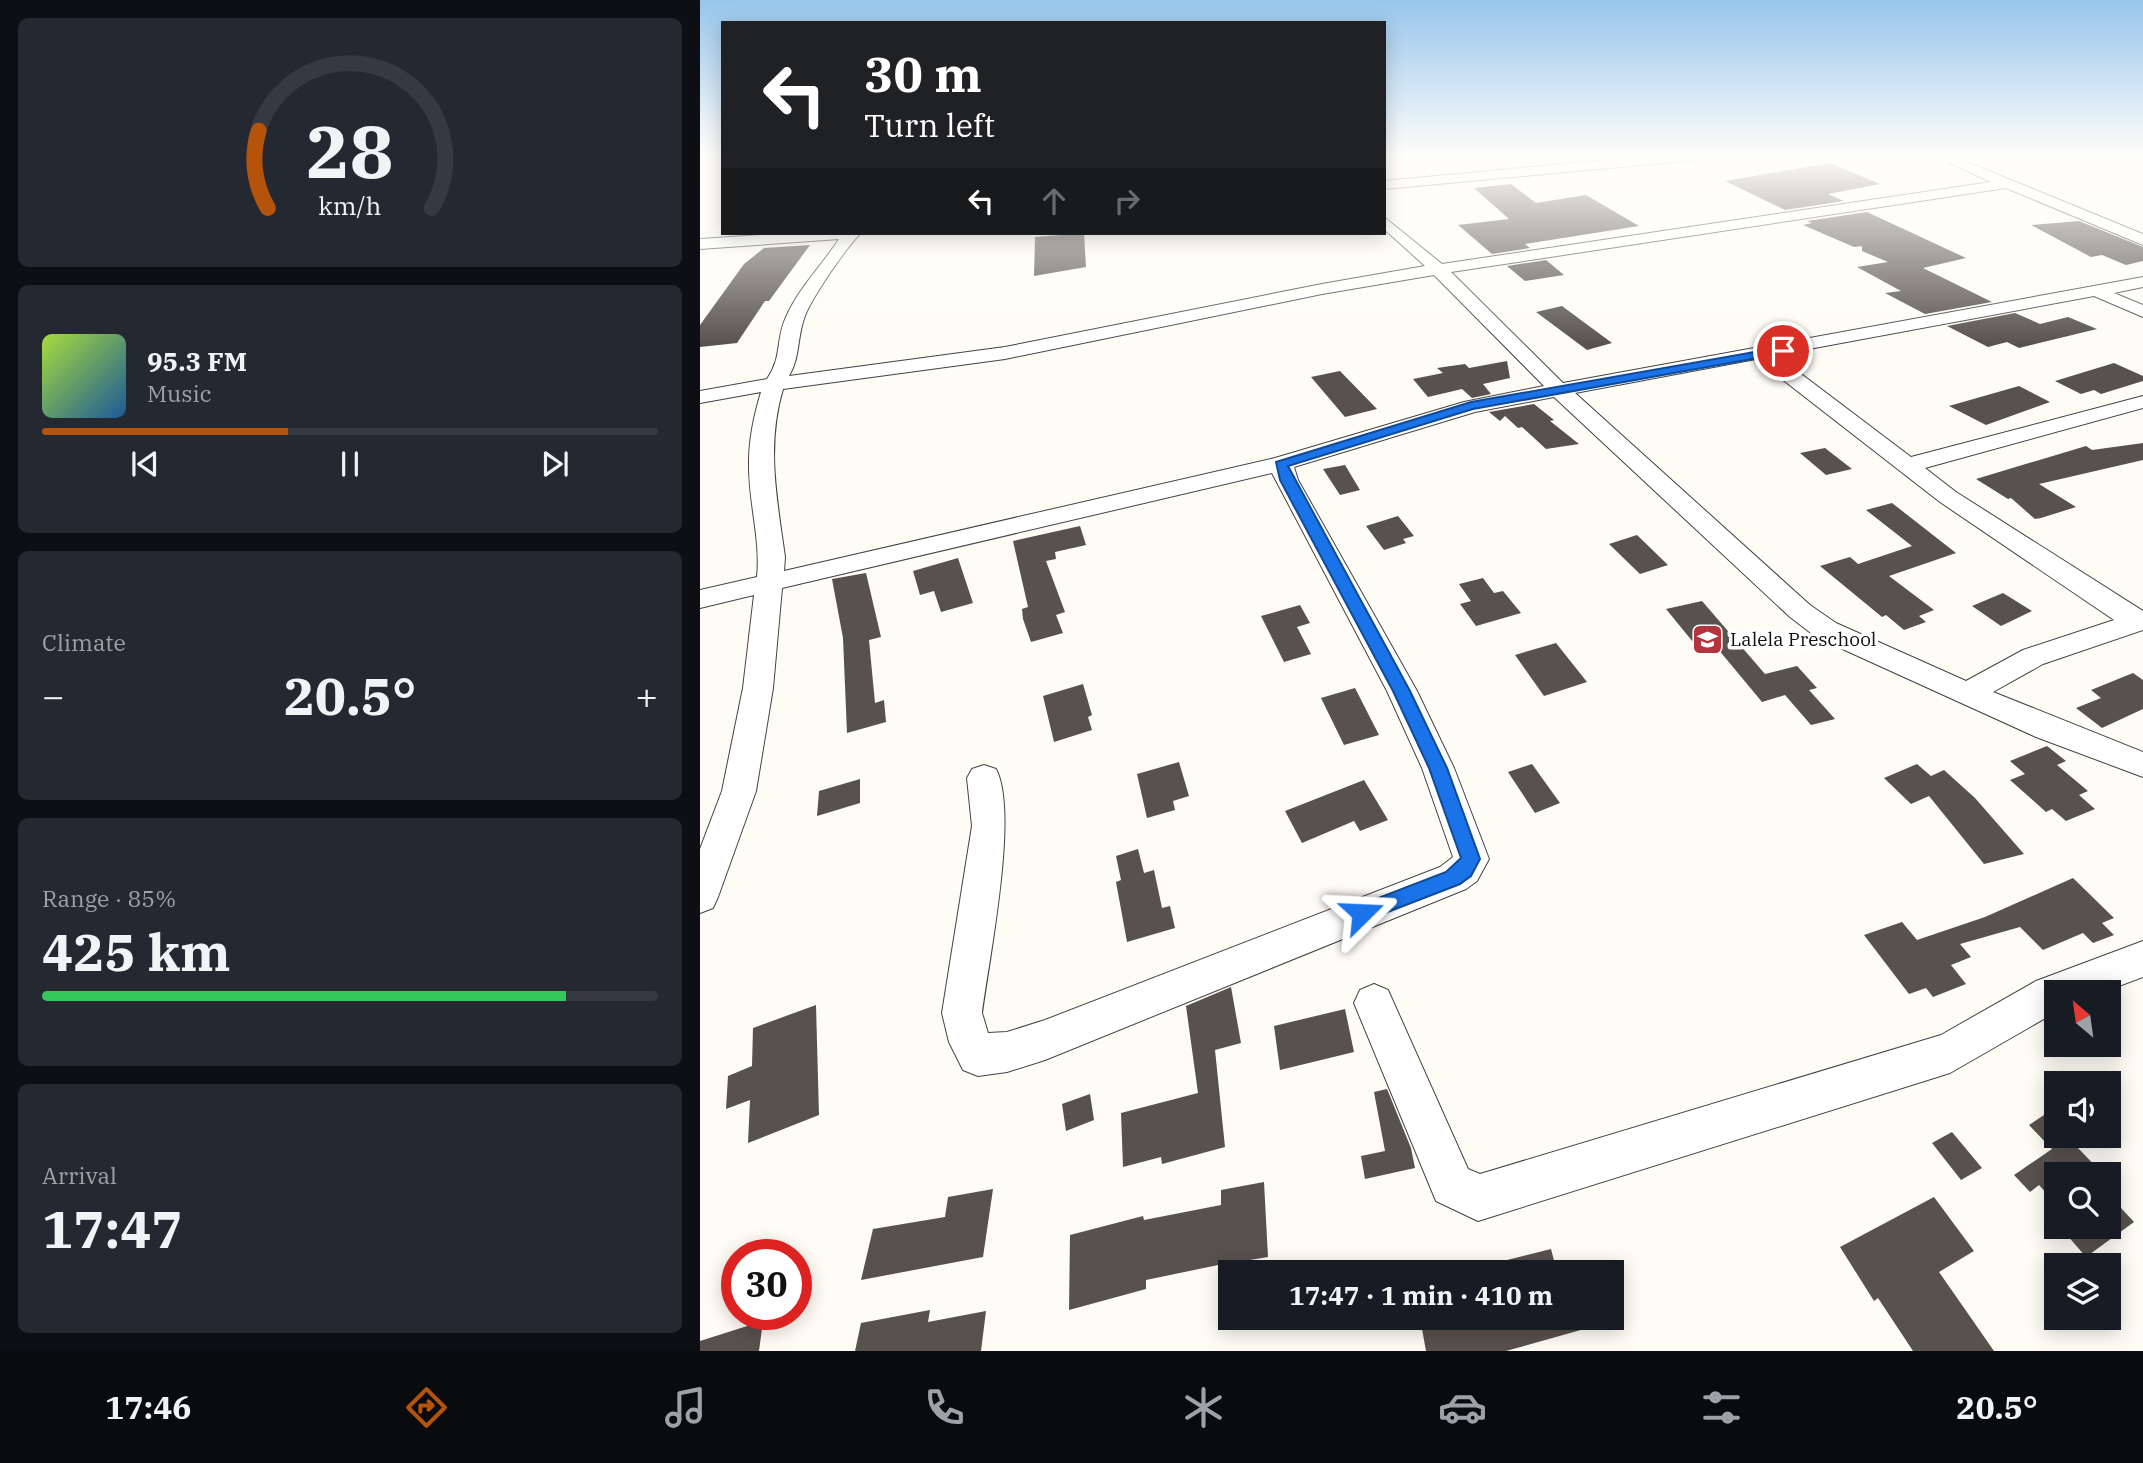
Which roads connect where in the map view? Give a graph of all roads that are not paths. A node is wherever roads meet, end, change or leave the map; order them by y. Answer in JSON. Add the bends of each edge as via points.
{"nodes":[{"id":1,"x":1782,"y":218,"type":"edge"},
{"id":2,"x":2089,"y":218,"type":"edge"},
{"id":3,"x":1386,"y":223,"type":"edge"},
{"id":4,"x":823,"y":235,"type":"edge"},
{"id":5,"x":849,"y":235,"type":"edge"},
{"id":6,"x":2143,"y":240,"type":"edge"},
{"id":7,"x":700,"y":244,"type":"edge"},
{"id":8,"x":1439,"y":270,"type":"junction"},
{"id":9,"x":2143,"y":282,"type":"edge"},
{"id":10,"x":2096,"y":291,"type":"junction"},
{"id":11,"x":2143,"y":312,"type":"edge"},
{"id":12,"x":1762,"y":355,"type":"junction"},
{"id":13,"x":774,"y":384,"type":"junction"},
{"id":14,"x":1559,"y":390,"type":"junction"},
{"id":15,"x":700,"y":397,"type":"edge"},
{"id":16,"x":2143,"y":401,"type":"edge"},
{"id":17,"x":1281,"y":464,"type":"junction"},
{"id":18,"x":1909,"y":465,"type":"junction"},
{"id":19,"x":772,"y":582,"type":"junction"},
{"id":20,"x":700,"y":599,"type":"edge"},
{"id":21,"x":2140,"y":621,"type":"edge"},
{"id":22,"x":1966,"y":694,"type":"junction"},
{"id":23,"x":2143,"y":765,"type":"edge"},
{"id":24,"x":984,"y":778,"type":"dead end"},
{"id":25,"x":700,"y":897,"type":"edge"},
{"id":26,"x":2143,"y":959,"type":"edge"},
{"id":27,"x":1374,"y":1003,"type":"dead end"}],
"edges":[{"from":1,"to":8,"type":"street"},
{"from":2,"to":6,"type":"street"},
{"from":3,"to":8,"type":"street"},
{"from":4,"to":7,"type":"street"},
{"from":5,"to":13,"type":"street","via":[[795,316],[788,362]]},
{"from":8,"to":13,"type":"street","via":[[1005,353]]},
{"from":8,"to":14,"type":"street"},
{"from":9,"to":10,"type":"street"},
{"from":10,"to":11,"type":"street"},
{"from":10,"to":12,"type":"street"},
{"from":12,"to":14,"type":"street"},
{"from":12,"to":18,"type":"street"},
{"from":13,"to":15,"type":"street"},
{"from":13,"to":19,"type":"street","via":[[764,416],[760,463]]},
{"from":14,"to":17,"type":"street","via":[[1471,406]]},
{"from":14,"to":22,"type":"street","via":[[1800,611],[1837,635]]},
{"from":16,"to":18,"type":"street"},
{"from":17,"to":19,"type":"street"},
{"from":17,"to":24,"type":"street","via":[[1438,768],[1471,859],[1464,870],[1045,1040],[978,1055],[962,1013],[989,826]]},
{"from":18,"to":21,"type":"street","via":[[1948,497]]},
{"from":19,"to":20,"type":"street"},
{"from":19,"to":25,"type":"street","via":[[764,610],[758,688],[739,791]]},
{"from":21,"to":22,"type":"street","via":[[2032,657]]},
{"from":22,"to":23,"type":"street"},
{"from":26,"to":27,"type":"street","via":[[2050,994],[1950,1053],[1478,1198],[1452,1185]]}]}
